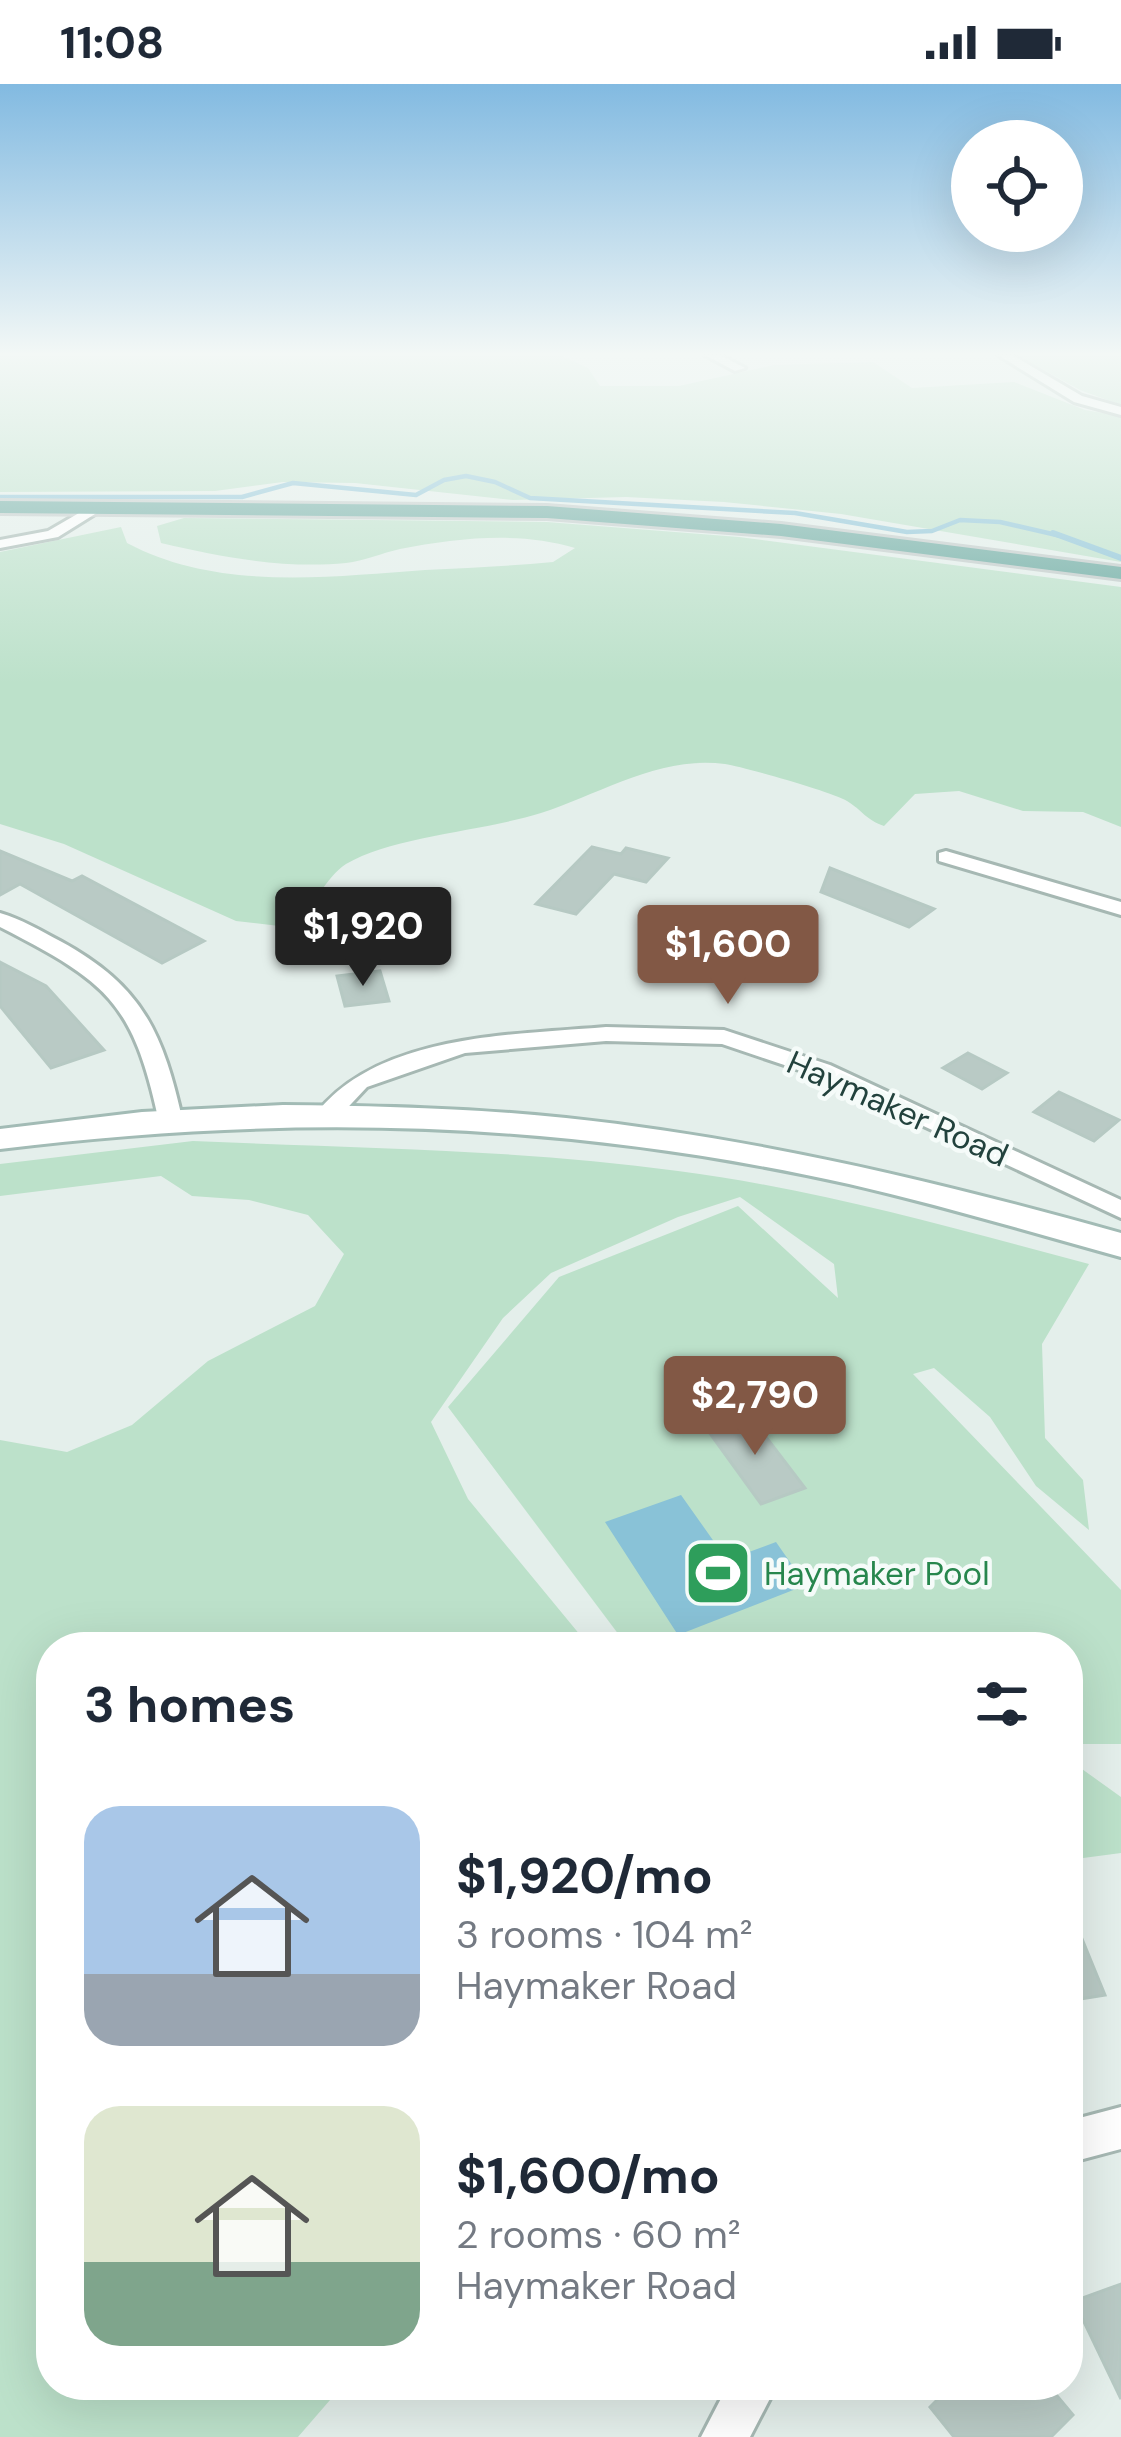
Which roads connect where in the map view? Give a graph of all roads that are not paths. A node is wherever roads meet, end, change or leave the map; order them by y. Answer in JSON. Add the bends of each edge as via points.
{"nodes":[{"id":1,"x":0,"y":506,"type":"edge"},
{"id":2,"x":98,"y":506,"type":"junction"},
{"id":3,"x":0,"y":544,"type":"edge"},
{"id":4,"x":1121,"y":573,"type":"edge"},
{"id":5,"x":946,"y":856,"type":"dead end"},
{"id":6,"x":1121,"y":909,"type":"edge"},
{"id":7,"x":0,"y":919,"type":"edge"},
{"id":8,"x":328,"y":1114,"type":"junction"},
{"id":9,"x":171,"y":1122,"type":"junction"},
{"id":10,"x":0,"y":1139,"type":"edge"},
{"id":11,"x":1121,"y":1210,"type":"edge"},
{"id":12,"x":1121,"y":1245,"type":"edge"},
{"id":13,"x":1121,"y":2128,"type":"edge"},
{"id":14,"x":1083,"y":2138,"type":"edge"},
{"id":15,"x":745,"y":2400,"type":"edge"},
{"id":16,"x":724,"y":2437,"type":"edge"}],
"edges":[{"from":1,"to":2,"type":"main road"},
{"from":2,"to":3,"type":"street","via":[[55,535]]},
{"from":2,"to":4,"type":"main road","via":[[589,514]]},
{"from":5,"to":6,"type":"street"},
{"from":7,"to":9,"type":"street","via":[[85,961],[122,992],[151,1035]]},
{"from":8,"to":9,"type":"main road","name":"Haymaker Road"},
{"from":8,"to":11,"type":"street","name":"Haymaker Road","via":[[359,1082],[462,1046],[606,1034],[724,1037],[822,1070]]},
{"from":8,"to":12,"type":"main road","name":"Haymaker Road","via":[[533,1122],[698,1143],[855,1172]]},
{"from":9,"to":10,"type":"main road","name":"Haymaker Road"},
{"from":13,"to":14,"type":"street"},
{"from":15,"to":16,"type":"street"}]}
